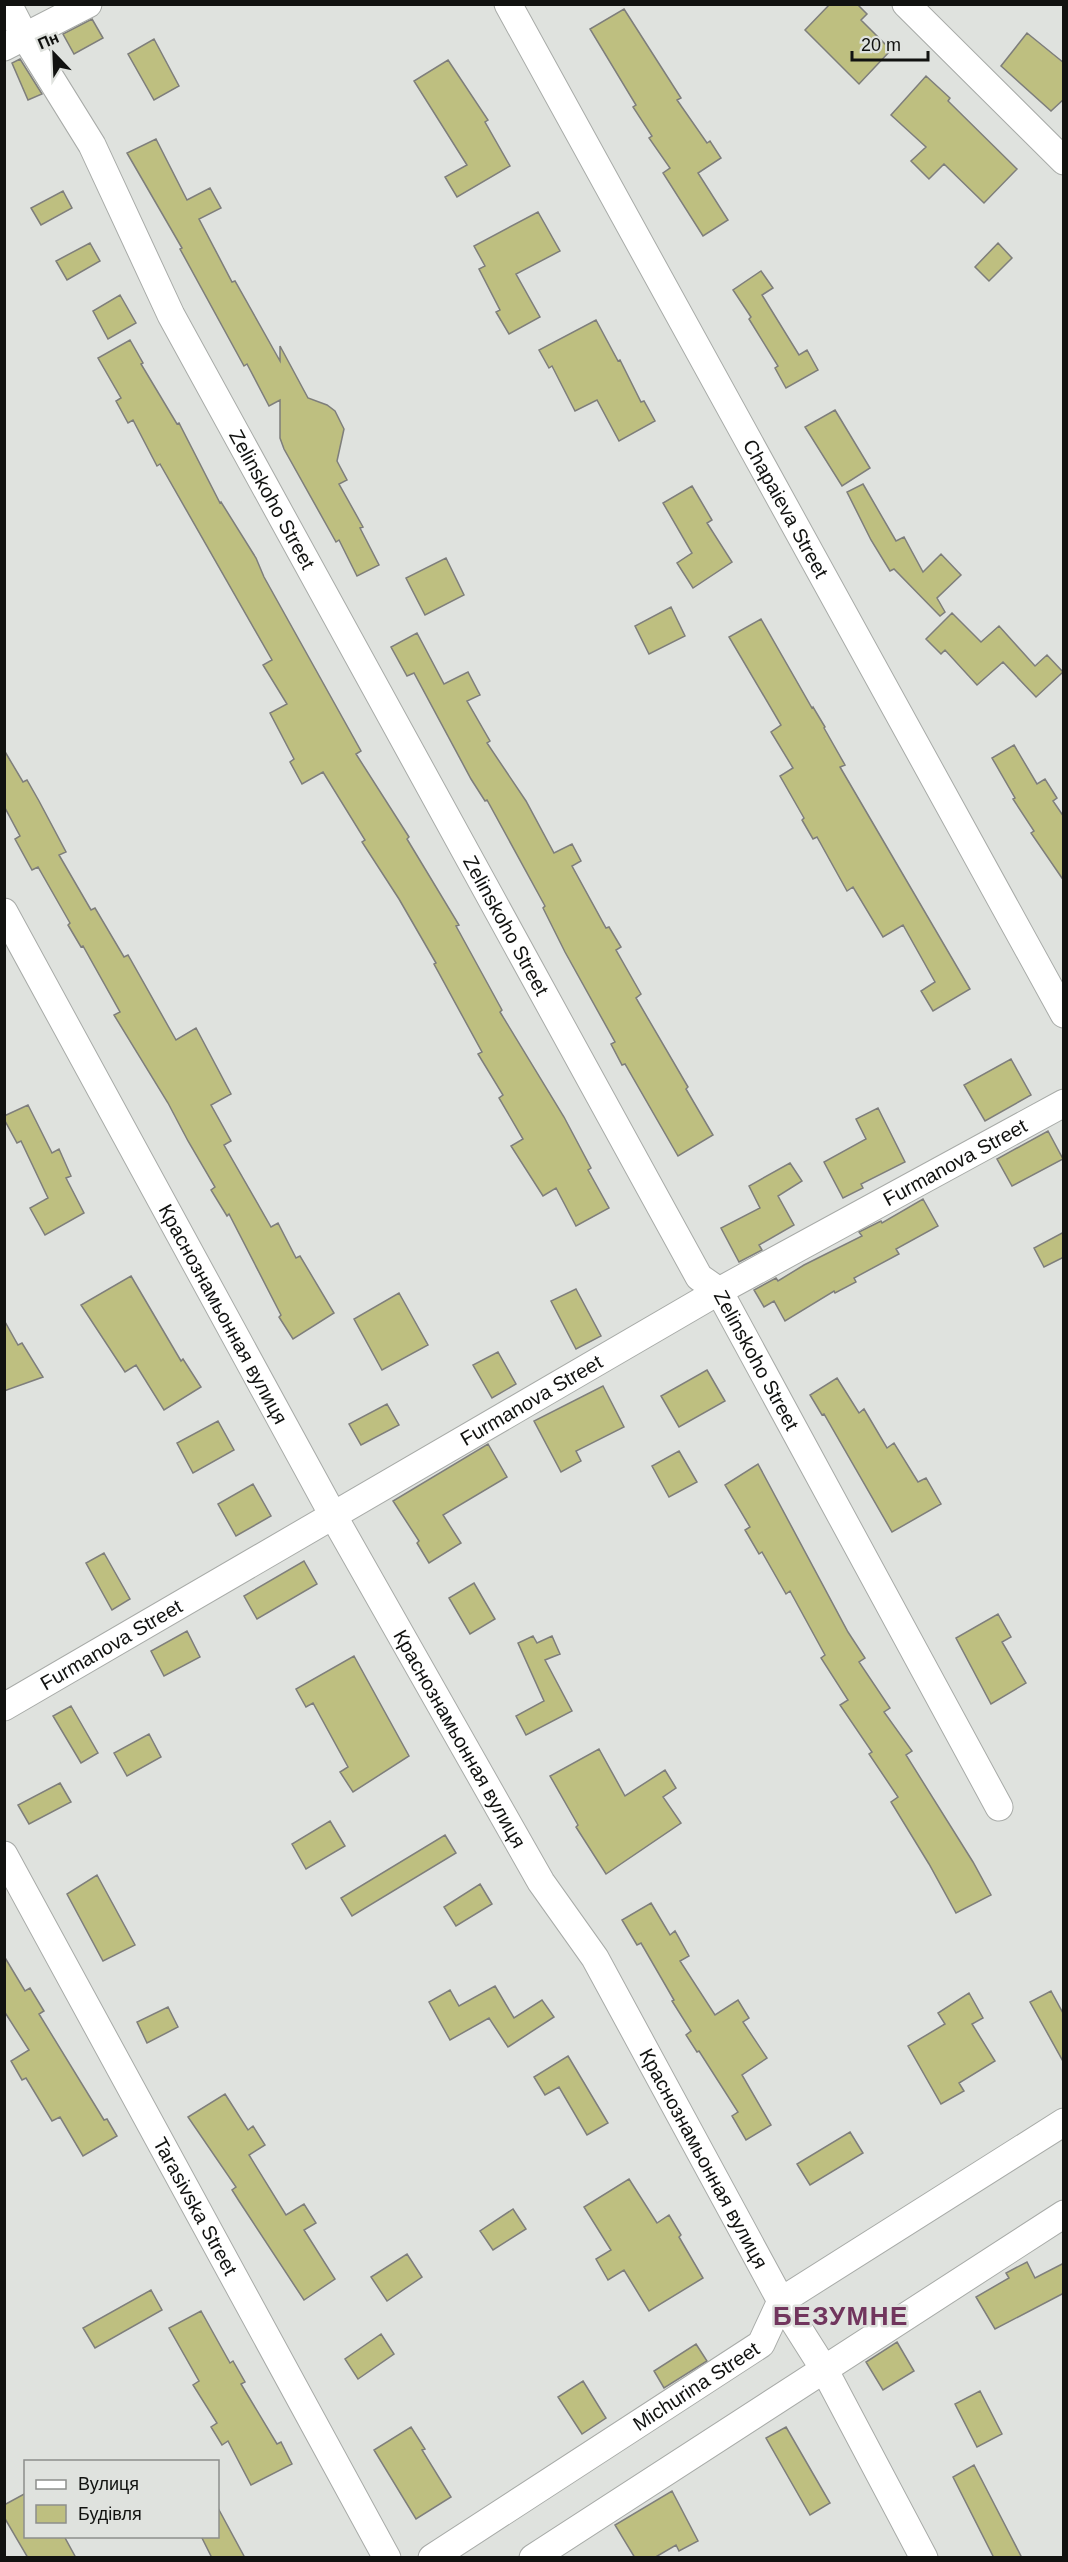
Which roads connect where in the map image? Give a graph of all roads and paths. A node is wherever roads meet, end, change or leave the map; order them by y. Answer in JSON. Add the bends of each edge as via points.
{"nodes":[{"id":1,"x":8,"y":4,"type":"edge"},
{"id":2,"x":87,"y":4,"type":"edge"},
{"id":3,"x":508,"y":4,"type":"edge"},
{"id":4,"x":906,"y":4,"type":"edge"},
{"id":5,"x":15,"y":42,"type":"edge"},
{"id":6,"x":1064,"y":161,"type":"edge"},
{"id":7,"x":4,"y":912,"type":"edge"},
{"id":8,"x":1064,"y":1014,"type":"edge"},
{"id":9,"x":1064,"y":1103,"type":"edge"},
{"id":10,"x":718,"y":1291,"type":"junction"},
{"id":11,"x":334,"y":1517,"type":"junction"},
{"id":12,"x":4,"y":1707,"type":"edge"},
{"id":13,"x":999,"y":1807,"type":"dead end"},
{"id":14,"x":4,"y":1855,"type":"edge"},
{"id":15,"x":1064,"y":2122,"type":"edge"},
{"id":16,"x":1064,"y":2214,"type":"edge"},
{"id":17,"x":781,"y":2301,"type":"junction"},
{"id":18,"x":824,"y":2369,"type":"junction"},
{"id":19,"x":387,"y":2558,"type":"edge"},
{"id":20,"x":432,"y":2558,"type":"edge"},
{"id":21,"x":533,"y":2558,"type":"edge"},
{"id":22,"x":924,"y":2558,"type":"edge"}],
"edges":[{"from":1,"to":5,"type":"street","name":"Zelinskoho Street"},
{"from":2,"to":5,"type":"street"},
{"from":3,"to":8,"type":"street","name":"Chapaieva Street"},
{"from":4,"to":6,"type":"street"},
{"from":5,"to":10,"type":"street","name":"Zelinskoho Street","via":[[92,145],[171,315],[693,1267],[699,1277]]},
{"from":7,"to":11,"type":"street","name":"Краснознамьонная вулиця"},
{"from":9,"to":10,"type":"street","name":"Furmanova Street"},
{"from":10,"to":11,"type":"street","name":"Furmanova Street"},
{"from":10,"to":13,"type":"street","name":"Zelinskoho Street"},
{"from":11,"to":12,"type":"street","name":"Furmanova Street"},
{"from":11,"to":17,"type":"street","name":"Краснознамьонная вулиця","via":[[541,1882],[595,1958]]},
{"from":14,"to":19,"type":"street","name":"Tarasivska Street"},
{"from":15,"to":17,"type":"street"},
{"from":16,"to":18,"type":"street"},
{"from":17,"to":18,"type":"street","name":"Краснознамьонная вулиця"},
{"from":17,"to":20,"type":"street","name":"Michurina Street","via":[[761,2344]]},
{"from":18,"to":21,"type":"street"},
{"from":18,"to":22,"type":"street","name":"Краснознамьонная вулиця"}]}
